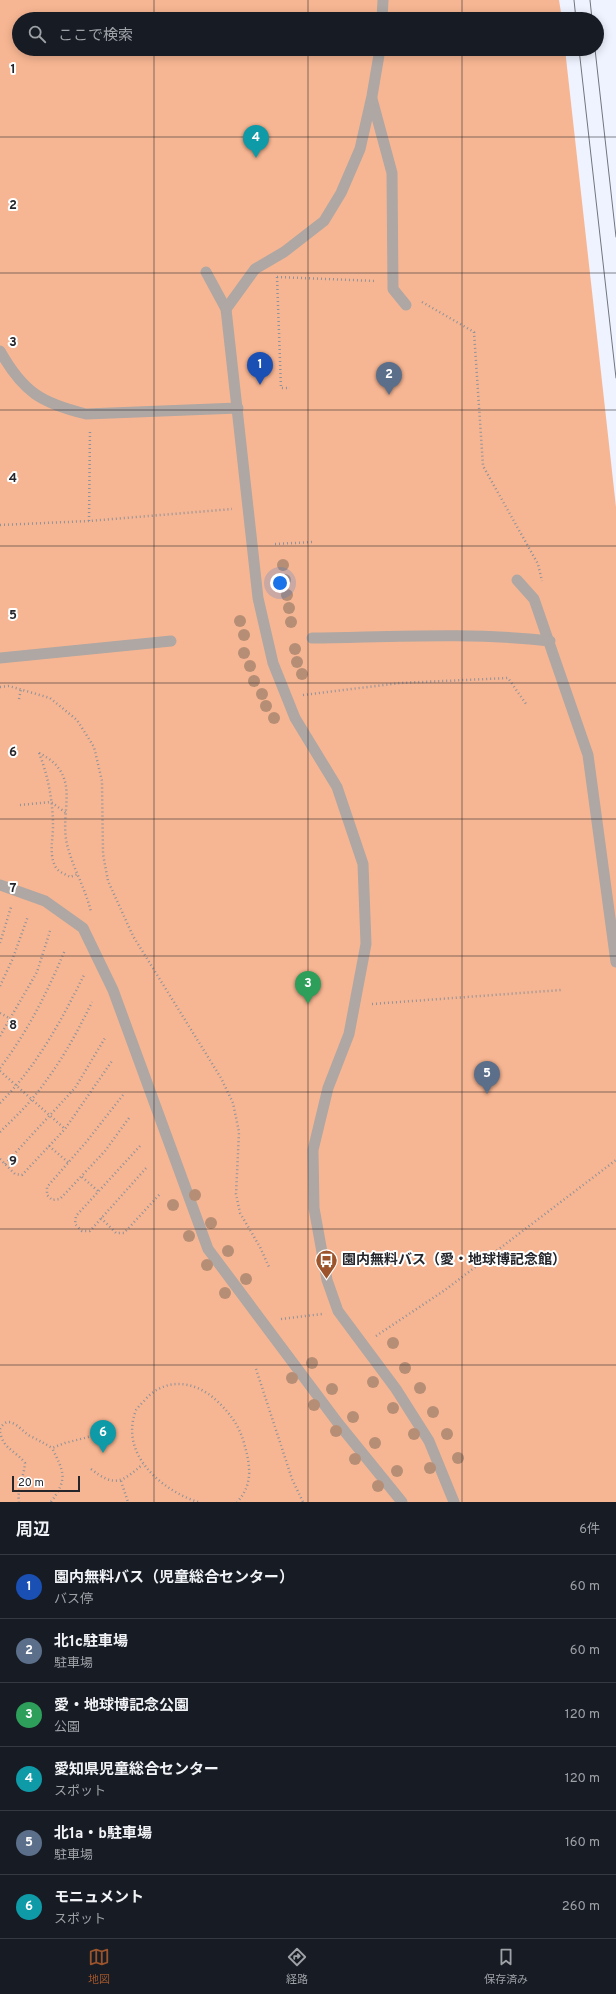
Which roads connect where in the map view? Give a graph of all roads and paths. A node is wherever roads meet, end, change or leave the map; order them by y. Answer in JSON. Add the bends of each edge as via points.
{"nodes":[{"id":1,"x":383,"y":0,"type":"edge"},
{"id":2,"x":382,"y":12,"type":"edge"},
{"id":3,"x":379,"y":56,"type":"edge"},
{"id":4,"x":372,"y":96,"type":"junction"},
{"id":5,"x":206,"y":272,"type":"dead end"},
{"id":6,"x":250,"y":276,"type":"junction"},
{"id":7,"x":277,"y":277,"type":"junction"},
{"id":8,"x":393,"y":289,"type":"junction"},
{"id":9,"x":406,"y":305,"type":"dead end"},
{"id":10,"x":226,"y":309,"type":"junction"},
{"id":11,"x":0,"y":351,"type":"edge"},
{"id":12,"x":290,"y":388,"type":"dead end"},
{"id":13,"x":238,"y":408,"type":"junction"},
{"id":14,"x":90,"y":414,"type":"junction"},
{"id":15,"x":248,"y":508,"type":"junction"},
{"id":16,"x":89,"y":521,"type":"junction"},
{"id":17,"x":0,"y":525,"type":"edge"},
{"id":18,"x":313,"y":542,"type":"dead end"},
{"id":19,"x":275,"y":544,"type":"dead end"},
{"id":20,"x":517,"y":580,"type":"dead end"},
{"id":21,"x":543,"y":585,"type":"dead end"},
{"id":22,"x":312,"y":638,"type":"dead end"},
{"id":23,"x":171,"y":641,"type":"dead end"},
{"id":24,"x":550,"y":641,"type":"junction"},
{"id":25,"x":0,"y":658,"type":"edge"},
{"id":26,"x":0,"y":687,"type":"edge"},
{"id":27,"x":21,"y":689,"type":"junction"},
{"id":28,"x":287,"y":697,"type":"junction"},
{"id":29,"x":19,"y":700,"type":"dead end"},
{"id":30,"x":526,"y":704,"type":"dead end"},
{"id":31,"x":51,"y":802,"type":"junction"},
{"id":32,"x":20,"y":804,"type":"dead end"},
{"id":33,"x":67,"y":813,"type":"junction"},
{"id":34,"x":78,"y":874,"type":"junction"},
{"id":35,"x":0,"y":885,"type":"edge"},
{"id":36,"x":11,"y":907,"type":"dead end"},
{"id":37,"x":28,"y":916,"type":"dead end"},
{"id":38,"x":83,"y":928,"type":"junction"},
{"id":39,"x":50,"y":931,"type":"dead end"},
{"id":40,"x":0,"y":943,"type":"edge"},
{"id":41,"x":65,"y":950,"type":"dead end"},
{"id":42,"x":616,"y":962,"type":"edge"},
{"id":43,"x":84,"y":975,"type":"dead end"},
{"id":44,"x":0,"y":986,"type":"edge"},
{"id":45,"x":560,"y":990,"type":"dead end"},
{"id":46,"x":92,"y":1002,"type":"dead end"},
{"id":47,"x":354,"y":1006,"type":"junction"},
{"id":48,"x":0,"y":1013,"type":"edge"},
{"id":49,"x":11,"y":1019,"type":"junction"},
{"id":50,"x":0,"y":1036,"type":"edge"},
{"id":51,"x":105,"y":1038,"type":"dead end"},
{"id":52,"x":112,"y":1061,"type":"dead end"},
{"id":53,"x":0,"y":1070,"type":"edge"},
{"id":54,"x":17,"y":1086,"type":"junction"},
{"id":55,"x":123,"y":1095,"type":"dead end"},
{"id":56,"x":32,"y":1100,"type":"junction"},
{"id":57,"x":0,"y":1103,"type":"edge"},
{"id":58,"x":50,"y":1116,"type":"junction"},
{"id":59,"x":129,"y":1118,"type":"dead end"},
{"id":60,"x":65,"y":1129,"type":"junction"},
{"id":61,"x":0,"y":1132,"type":"edge"},
{"id":62,"x":49,"y":1146,"type":"junction"},
{"id":63,"x":140,"y":1146,"type":"dead end"},
{"id":64,"x":0,"y":1159,"type":"edge"},
{"id":65,"x":616,"y":1160,"type":"edge"},
{"id":66,"x":68,"y":1163,"type":"junction"},
{"id":67,"x":4,"y":1164,"type":"junction"},
{"id":68,"x":147,"y":1167,"type":"dead end"},
{"id":69,"x":82,"y":1177,"type":"junction"},
{"id":70,"x":98,"y":1191,"type":"junction"},
{"id":71,"x":160,"y":1194,"type":"dead end"},
{"id":72,"x":101,"y":1218,"type":"junction"},
{"id":73,"x":269,"y":1267,"type":"dead end"},
{"id":74,"x":316,"y":1315,"type":"dead end"},
{"id":75,"x":287,"y":1318,"type":"dead end"},
{"id":76,"x":364,"y":1345,"type":"junction"},
{"id":77,"x":256,"y":1369,"type":"dead end"},
{"id":78,"x":0,"y":1429,"type":"edge"},
{"id":79,"x":0,"y":1432,"type":"edge"},
{"id":80,"x":92,"y":1436,"type":"dead end"},
{"id":81,"x":52,"y":1448,"type":"junction"},
{"id":82,"x":143,"y":1464,"type":"junction"},
{"id":83,"x":91,"y":1469,"type":"dead end"},
{"id":84,"x":121,"y":1481,"type":"junction"},
{"id":85,"x":19,"y":1502,"type":"edge"},
{"id":86,"x":51,"y":1502,"type":"edge"},
{"id":87,"x":128,"y":1502,"type":"edge"},
{"id":88,"x":198,"y":1502,"type":"edge"},
{"id":89,"x":237,"y":1502,"type":"edge"},
{"id":90,"x":303,"y":1502,"type":"edge"},
{"id":91,"x":402,"y":1502,"type":"edge"},
{"id":92,"x":454,"y":1502,"type":"edge"}],
"edges":[{"from":1,"to":2,"type":"lane"},
{"from":3,"to":4,"type":"lane"},
{"from":4,"to":6,"type":"lane","via":[[360,149],[341,193],[324,221],[284,252],[255,269]]},
{"from":4,"to":8,"type":"lane","via":[[392,173]]},
{"from":5,"to":10,"type":"lane"},
{"from":6,"to":7,"type":"path"},
{"from":6,"to":10,"type":"lane"},
{"from":7,"to":8,"type":"path","via":[[380,281]]},
{"from":7,"to":12,"type":"path","via":[[281,388]]},
{"from":8,"to":9,"type":"lane"},
{"from":8,"to":21,"type":"path","via":[[411,296],[474,332],[483,466],[538,564]]},
{"from":10,"to":13,"type":"lane"},
{"from":11,"to":14,"type":"lane","via":[[12,372],[28,389],[65,409]]},
{"from":13,"to":14,"type":"lane"},
{"from":13,"to":15,"type":"lane"},
{"from":14,"to":16,"type":"path"},
{"from":15,"to":16,"type":"path"},
{"from":15,"to":28,"type":"lane","via":[[258,598],[273,663]]},
{"from":16,"to":17,"type":"path"},
{"from":18,"to":19,"type":"path"},
{"from":20,"to":24,"type":"lane","via":[[534,599]]},
{"from":22,"to":24,"type":"lane","via":[[444,636]]},
{"from":23,"to":25,"type":"lane"},
{"from":24,"to":42,"type":"lane","via":[[570,708],[588,756]]},
{"from":26,"to":27,"type":"path"},
{"from":27,"to":29,"type":"path"},
{"from":27,"to":73,"type":"path","via":[[50,698],[77,720],[94,747],[102,781],[103,854],[108,881],[133,936],[221,1078],[233,1103],[239,1132],[236,1194],[240,1213]]},
{"from":28,"to":30,"type":"path","via":[[400,683],[508,678]]},
{"from":28,"to":47,"type":"lane","via":[[295,718],[337,787],[363,864],[366,944]]},
{"from":31,"to":32,"type":"path"},
{"from":31,"to":33,"type":"path"},
{"from":31,"to":33,"type":"path","via":[[46,769],[39,753],[49,758],[60,769],[67,794]]},
{"from":31,"to":34,"type":"path","via":[[51,850],[56,866],[70,877]]},
{"from":33,"to":34,"type":"path","via":[[67,847]]},
{"from":34,"to":38,"type":"path","via":[[92,917]]},
{"from":35,"to":38,"type":"lane","via":[[45,901]]},
{"from":36,"to":40,"type":"path"},
{"from":37,"to":44,"type":"path"},
{"from":38,"to":91,"type":"lane","via":[[113,990],[208,1249],[338,1422]]},
{"from":39,"to":49,"type":"path","via":[[36,972]]},
{"from":41,"to":53,"type":"path","via":[[35,1016]]},
{"from":43,"to":54,"type":"path","via":[[58,1025]]},
{"from":45,"to":47,"type":"path"},
{"from":46,"to":56,"type":"path","via":[[76,1036]]},
{"from":47,"to":76,"type":"lane","via":[[349,1034],[328,1088],[314,1150],[314,1208],[327,1280],[338,1311]]},
{"from":48,"to":49,"type":"path"},
{"from":49,"to":50,"type":"path"},
{"from":51,"to":58,"type":"path","via":[[75,1088]]},
{"from":52,"to":60,"type":"path"},
{"from":53,"to":54,"type":"path"},
{"from":54,"to":56,"type":"path"},
{"from":54,"to":57,"type":"path"},
{"from":55,"to":66,"type":"path"},
{"from":56,"to":58,"type":"path"},
{"from":56,"to":61,"type":"path"},
{"from":58,"to":60,"type":"path"},
{"from":58,"to":67,"type":"path"},
{"from":59,"to":69,"type":"path"},
{"from":60,"to":62,"type":"path"},
{"from":62,"to":66,"type":"path"},
{"from":62,"to":67,"type":"path","via":[[22,1174],[15,1174]]},
{"from":63,"to":70,"type":"path"},
{"from":64,"to":67,"type":"path"},
{"from":65,"to":76,"type":"path","via":[[444,1290]]},
{"from":66,"to":69,"type":"path","via":[[47,1187],[46,1195],[52,1200],[60,1199]]},
{"from":68,"to":72,"type":"path"},
{"from":69,"to":70,"type":"path"},
{"from":70,"to":72,"type":"path","via":[[76,1216],[75,1224],[82,1231],[90,1231]]},
{"from":71,"to":72,"type":"path","via":[[124,1232],[116,1233]]},
{"from":74,"to":75,"type":"path"},
{"from":76,"to":92,"type":"lane","via":[[429,1441]]},
{"from":77,"to":90,"type":"path","via":[[292,1480]]},
{"from":78,"to":81,"type":"path","via":[[9,1422],[17,1424],[29,1436]]},
{"from":79,"to":85,"type":"path","via":[[9,1450],[20,1456],[25,1463],[19,1486]]},
{"from":80,"to":81,"type":"path"},
{"from":81,"to":86,"type":"path","via":[[62,1468],[62,1483]]},
{"from":82,"to":84,"type":"path"},
{"from":82,"to":88,"type":"path","via":[[169,1488]]},
{"from":82,"to":89,"type":"path","via":[[132,1438],[137,1409],[160,1387],[178,1383],[196,1387],[230,1413],[241,1432],[249,1459],[249,1484]]},
{"from":83,"to":84,"type":"path","via":[[103,1478]]},
{"from":84,"to":87,"type":"path"}]}
